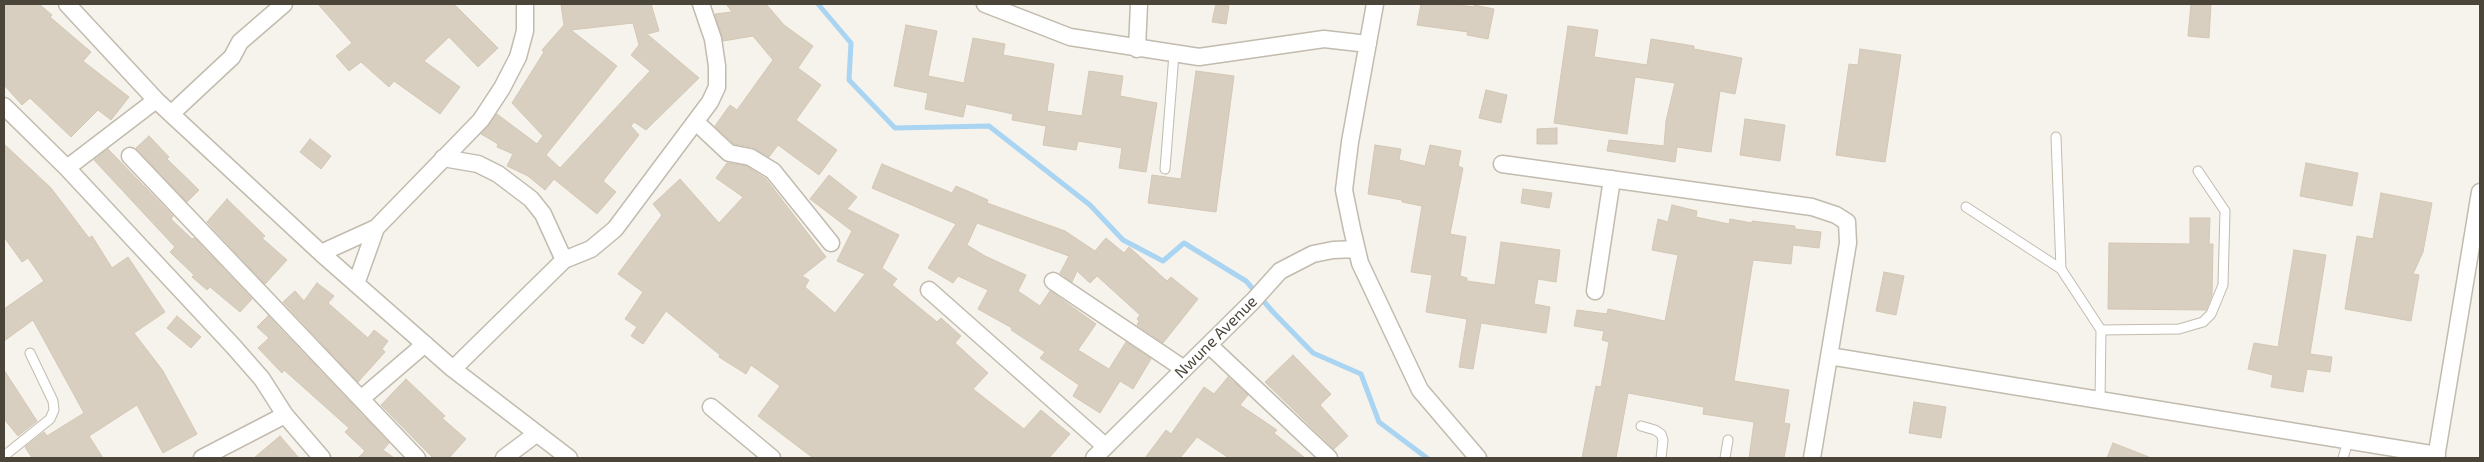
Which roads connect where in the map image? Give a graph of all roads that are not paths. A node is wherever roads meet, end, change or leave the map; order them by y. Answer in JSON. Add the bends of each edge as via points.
{"nodes":[{"id":1,"x":67,"y":4,"type":"edge"},
{"id":2,"x":284,"y":4,"type":"edge"},
{"id":3,"x":525,"y":4,"type":"edge"},
{"id":4,"x":701,"y":4,"type":"edge"},
{"id":5,"x":985,"y":4,"type":"edge"},
{"id":6,"x":1139,"y":4,"type":"edge"},
{"id":7,"x":1375,"y":4,"type":"edge"},
{"id":8,"x":1368,"y":44,"type":"junction"},
{"id":9,"x":1137,"y":49,"type":"junction"},
{"id":10,"x":1174,"y":54,"type":"junction"},
{"id":11,"x":156,"y":100,"type":"junction"},
{"id":12,"x":4,"y":106,"type":"edge"},
{"id":13,"x":171,"y":114,"type":"junction"},
{"id":14,"x":696,"y":122,"type":"junction"},
{"id":15,"x":2056,"y":138,"type":"dead end"},
{"id":16,"x":130,"y":156,"type":"dead end"},
{"id":17,"x":443,"y":158,"type":"junction"},
{"id":18,"x":1502,"y":164,"type":"dead end"},
{"id":19,"x":67,"y":168,"type":"junction"},
{"id":20,"x":1165,"y":170,"type":"dead end"},
{"id":21,"x":2198,"y":171,"type":"dead end"},
{"id":22,"x":1612,"y":179,"type":"junction"},
{"id":23,"x":2480,"y":192,"type":"edge"},
{"id":24,"x":1966,"y":207,"type":"dead end"},
{"id":25,"x":376,"y":228,"type":"junction"},
{"id":26,"x":2477,"y":233,"type":"edge"},
{"id":27,"x":831,"y":243,"type":"dead end"},
{"id":28,"x":1356,"y":249,"type":"junction"},
{"id":29,"x":321,"y":253,"type":"junction"},
{"id":30,"x":564,"y":260,"type":"junction"},
{"id":31,"x":2061,"y":269,"type":"junction"},
{"id":32,"x":1053,"y":281,"type":"dead end"},
{"id":33,"x":356,"y":284,"type":"junction"},
{"id":34,"x":929,"y":290,"type":"dead end"},
{"id":35,"x":1596,"y":290,"type":"dead end"},
{"id":36,"x":2101,"y":330,"type":"junction"},
{"id":37,"x":425,"y":344,"type":"junction"},
{"id":38,"x":1209,"y":346,"type":"junction"},
{"id":39,"x":30,"y":353,"type":"dead end"},
{"id":40,"x":1829,"y":356,"type":"junction"},
{"id":41,"x":453,"y":369,"type":"junction"},
{"id":42,"x":1184,"y":369,"type":"junction"},
{"id":43,"x":362,"y":398,"type":"junction"},
{"id":44,"x":2100,"y":400,"type":"junction"},
{"id":45,"x":711,"y":407,"type":"dead end"},
{"id":46,"x":284,"y":415,"type":"junction"},
{"id":47,"x":1641,"y":426,"type":"dead end"},
{"id":48,"x":536,"y":434,"type":"junction"},
{"id":49,"x":1728,"y":440,"type":"dead end"},
{"id":50,"x":2348,"y":441,"type":"junction"},
{"id":51,"x":1100,"y":452,"type":"edge"},
{"id":52,"x":4,"y":456,"type":"edge"},
{"id":53,"x":2436,"y":457,"type":"edge"},
{"id":54,"x":202,"y":458,"type":"edge"},
{"id":55,"x":322,"y":458,"type":"edge"},
{"id":56,"x":417,"y":458,"type":"edge"},
{"id":57,"x":504,"y":458,"type":"edge"},
{"id":58,"x":569,"y":458,"type":"edge"},
{"id":59,"x":772,"y":458,"type":"edge"},
{"id":60,"x":1329,"y":458,"type":"edge"},
{"id":61,"x":1478,"y":458,"type":"edge"},
{"id":62,"x":1661,"y":458,"type":"edge"},
{"id":63,"x":1725,"y":458,"type":"edge"},
{"id":64,"x":1812,"y":458,"type":"edge"},
{"id":65,"x":2343,"y":458,"type":"edge"}],
"edges":[{"from":1,"to":11,"type":"street"},
{"from":2,"to":13,"type":"street","via":[[240,42],[232,58]]},
{"from":3,"to":17,"type":"street","via":[[524,31],[518,57],[502,88],[481,120]]},
{"from":4,"to":14,"type":"street","via":[[713,39],[717,87]]},
{"from":5,"to":9,"type":"street","via":[[1070,38]]},
{"from":6,"to":9,"type":"street"},
{"from":7,"to":8,"type":"street"},
{"from":8,"to":10,"type":"street","via":[[1324,39],[1199,57]]},
{"from":8,"to":28,"type":"street","via":[[1344,190]]},
{"from":9,"to":10,"type":"street"},
{"from":10,"to":20,"type":"lane"},
{"from":11,"to":13,"type":"street"},
{"from":11,"to":19,"type":"street"},
{"from":12,"to":19,"type":"street"},
{"from":13,"to":29,"type":"street"},
{"from":14,"to":27,"type":"street","via":[[729,153],[750,157],[773,171]]},
{"from":14,"to":30,"type":"street","via":[[615,229],[591,249]]},
{"from":15,"to":31,"type":"lane"},
{"from":16,"to":43,"type":"street"},
{"from":17,"to":25,"type":"street"},
{"from":17,"to":30,"type":"street","via":[[478,164],[498,174],[531,199],[543,214]]},
{"from":18,"to":22,"type":"street"},
{"from":19,"to":46,"type":"street","via":[[234,347],[262,379]]},
{"from":21,"to":36,"type":"lane","via":[[2225,211],[2223,284],[2211,314],[2192,328],[2179,330]]},
{"from":22,"to":35,"type":"street"},
{"from":22,"to":40,"type":"street","via":[[1812,207],[1836,214],[1847,222],[1848,243]]},
{"from":23,"to":26,"type":"street"},
{"from":24,"to":31,"type":"lane"},
{"from":25,"to":29,"type":"street"},
{"from":25,"to":33,"type":"street"},
{"from":26,"to":53,"type":"street"},
{"from":28,"to":38,"type":"street","name":"Nwune Avenue","via":[[1313,254],[1280,272]]},
{"from":28,"to":61,"type":"street","via":[[1420,390]]},
{"from":29,"to":33,"type":"street"},
{"from":30,"to":41,"type":"street"},
{"from":31,"to":36,"type":"lane"},
{"from":32,"to":42,"type":"street"},
{"from":33,"to":37,"type":"street"},
{"from":34,"to":51,"type":"street"},
{"from":36,"to":44,"type":"lane"},
{"from":37,"to":41,"type":"street"},
{"from":37,"to":43,"type":"street"},
{"from":38,"to":42,"type":"street","name":"Nwune Avenue"},
{"from":38,"to":60,"type":"street"},
{"from":39,"to":52,"type":"lane","via":[[53,400],[54,410],[50,419]]},
{"from":40,"to":44,"type":"street"},
{"from":40,"to":64,"type":"street"},
{"from":41,"to":48,"type":"street"},
{"from":42,"to":51,"type":"street","name":"Nwune Avenue"},
{"from":43,"to":56,"type":"street"},
{"from":44,"to":50,"type":"street"},
{"from":45,"to":59,"type":"street"},
{"from":46,"to":54,"type":"street"},
{"from":46,"to":55,"type":"street"},
{"from":47,"to":62,"type":"lane","via":[[1660,434],[1663,440]]},
{"from":48,"to":57,"type":"street"},
{"from":48,"to":58,"type":"street"},
{"from":49,"to":63,"type":"lane"},
{"from":50,"to":53,"type":"street"},
{"from":50,"to":65,"type":"lane"}]}
